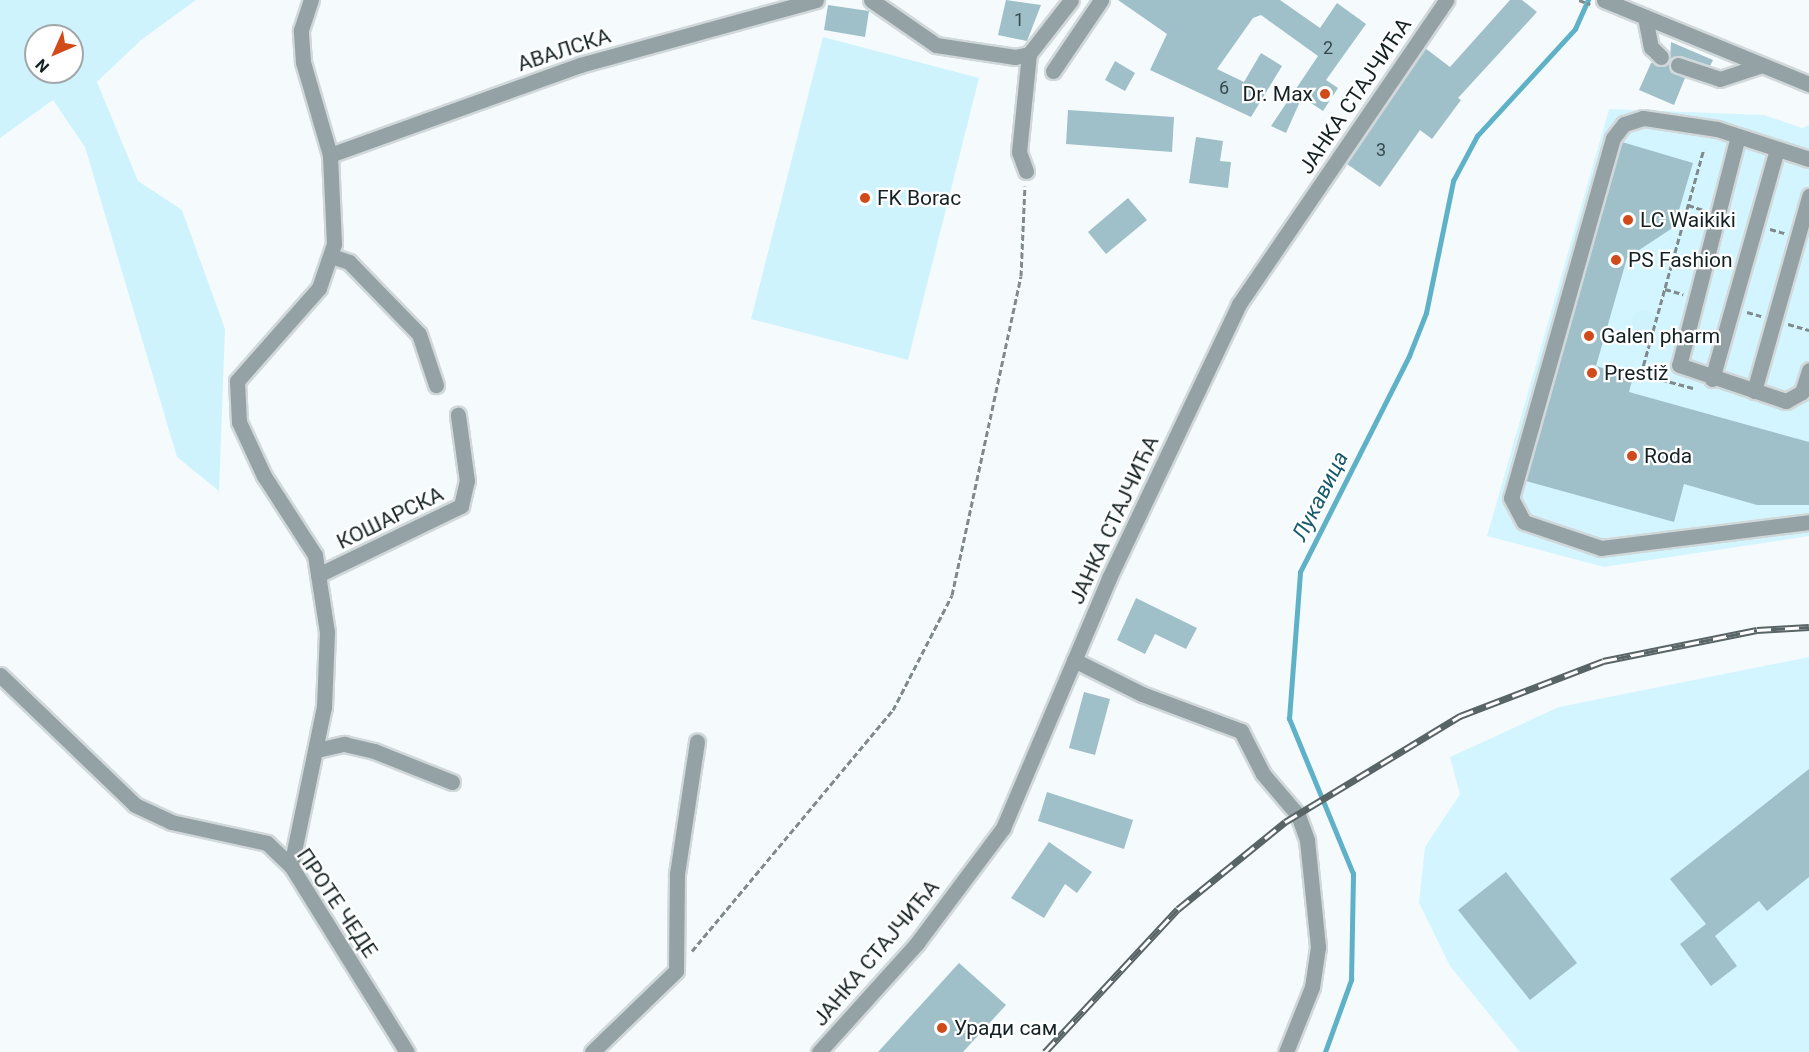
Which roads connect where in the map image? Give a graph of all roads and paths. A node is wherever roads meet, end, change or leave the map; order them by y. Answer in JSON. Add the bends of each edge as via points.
{"nodes":[{"id":1,"x":311,"y":0,"type":"edge"},
{"id":2,"x":816,"y":0,"type":"edge"},
{"id":3,"x":871,"y":0,"type":"edge"},
{"id":4,"x":1071,"y":0,"type":"edge"},
{"id":5,"x":1101,"y":0,"type":"edge"},
{"id":6,"x":1446,"y":0,"type":"edge"},
{"id":7,"x":1604,"y":0,"type":"edge"},
{"id":8,"x":1645,"y":17,"type":"junction"},
{"id":9,"x":1029,"y":54,"type":"junction"},
{"id":10,"x":1661,"y":57,"type":"dead end"},
{"id":11,"x":1678,"y":65,"type":"dead end"},
{"id":12,"x":1762,"y":65,"type":"junction"},
{"id":13,"x":1053,"y":71,"type":"dead end"},
{"id":14,"x":1809,"y":84,"type":"edge"},
{"id":15,"x":1738,"y":136,"type":"junction"},
{"id":16,"x":1777,"y":149,"type":"junction"},
{"id":17,"x":330,"y":155,"type":"junction"},
{"id":18,"x":1809,"y":159,"type":"edge"},
{"id":19,"x":1026,"y":171,"type":"joint"},
{"id":20,"x":1809,"y":196,"type":"edge"},
{"id":21,"x":331,"y":256,"type":"junction"},
{"id":22,"x":1809,"y":370,"type":"edge"},
{"id":23,"x":1712,"y":379,"type":"junction"},
{"id":24,"x":436,"y":385,"type":"dead end"},
{"id":25,"x":1754,"y":391,"type":"junction"},
{"id":26,"x":458,"y":415,"type":"dead end"},
{"id":27,"x":1809,"y":522,"type":"edge"},
{"id":28,"x":318,"y":575,"type":"junction"},
{"id":29,"x":1074,"y":660,"type":"junction"},
{"id":30,"x":0,"y":675,"type":"edge"},
{"id":31,"x":697,"y":742,"type":"dead end"},
{"id":32,"x":317,"y":750,"type":"junction"},
{"id":33,"x":452,"y":782,"type":"dead end"},
{"id":34,"x":291,"y":866,"type":"junction"},
{"id":35,"x":676,"y":971,"type":"junction"},
{"id":36,"x":407,"y":1052,"type":"edge"},
{"id":37,"x":592,"y":1052,"type":"edge"},
{"id":38,"x":819,"y":1052,"type":"edge"},
{"id":39,"x":1286,"y":1052,"type":"edge"}],
"edges":[{"from":1,"to":17,"type":"street","via":[[301,30],[303,63]]},
{"from":2,"to":17,"type":"street","name":"АВАЛСКА","via":[[580,65]]},
{"from":3,"to":9,"type":"street","via":[[936,45],[973,54]]},
{"from":4,"to":9,"type":"street"},
{"from":5,"to":13,"type":"street"},
{"from":6,"to":29,"type":"street","name":"ЈАНКА СТАЈЧИЋА","via":[[1239,304]]},
{"from":7,"to":8,"type":"street"},
{"from":8,"to":10,"type":"street","via":[[1651,47]]},
{"from":8,"to":12,"type":"street"},
{"from":9,"to":19,"type":"street","via":[[1019,152]]},
{"from":11,"to":12,"type":"street","via":[[1720,79]]},
{"from":12,"to":14,"type":"street"},
{"from":15,"to":16,"type":"street"},
{"from":15,"to":23,"type":"street","via":[[1677,358],[1686,371]]},
{"from":15,"to":27,"type":"street","via":[[1643,117],[1624,124],[1613,138],[1511,498],[1513,510],[1524,522],[1601,548]]},
{"from":16,"to":18,"type":"street"},
{"from":16,"to":23,"type":"street"},
{"from":17,"to":21,"type":"street"},
{"from":19,"to":35,"type":"path","via":[[1021,276],[952,595],[893,710]]},
{"from":20,"to":25,"type":"street"},
{"from":21,"to":24,"type":"street","via":[[350,262],[419,334]]},
{"from":21,"to":28,"type":"street","via":[[320,288],[237,381],[239,422],[264,476],[315,555]]},
{"from":22,"to":25,"type":"street","via":[[1795,400]]},
{"from":23,"to":25,"type":"street"},
{"from":26,"to":28,"type":"street","name":"КОШАРСКА","via":[[467,481],[461,506]]},
{"from":28,"to":32,"type":"street","via":[[327,632]]},
{"from":29,"to":38,"type":"street","name":"ЈАНКА СТАЈЧИЋА","via":[[1003,828],[917,944]]},
{"from":29,"to":39,"type":"street","via":[[1142,694],[1238,728],[1267,780],[1298,815],[1307,840],[1318,947],[1312,987]]},
{"from":30,"to":34,"type":"street","name":"ПРОТЕ ЧЕДЕ","via":[[135,805],[171,822],[267,843]]},
{"from":31,"to":35,"type":"street","via":[[677,874]]},
{"from":32,"to":33,"type":"street","via":[[344,744],[374,751]]},
{"from":32,"to":34,"type":"street"},
{"from":34,"to":36,"type":"street","name":"ПРОТЕ ЧЕДЕ"},
{"from":35,"to":37,"type":"street"}]}
